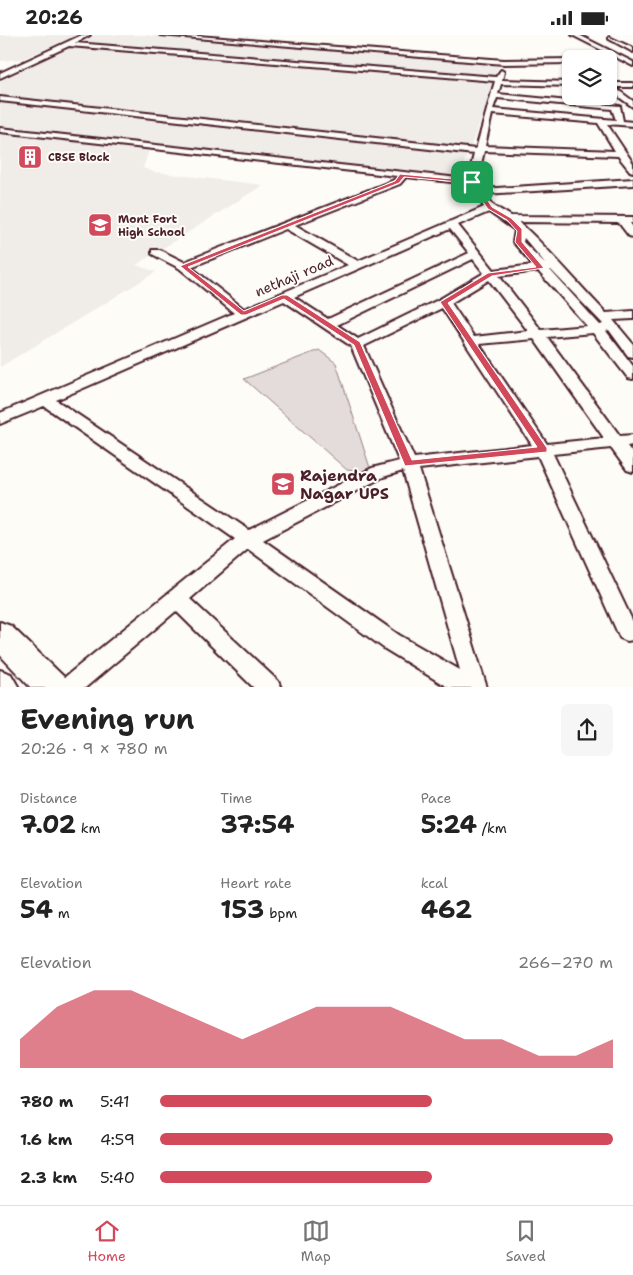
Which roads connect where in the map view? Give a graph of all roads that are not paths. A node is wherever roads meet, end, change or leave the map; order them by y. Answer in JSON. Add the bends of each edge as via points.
{"nodes":[{"id":1,"x":87,"y":35,"type":"edge"},
{"id":2,"x":163,"y":35,"type":"edge"},
{"id":3,"x":575,"y":35,"type":"edge"},
{"id":4,"x":301,"y":36,"type":"edge"},
{"id":5,"x":228,"y":37,"type":"edge"},
{"id":6,"x":611,"y":38,"type":"dead end"},
{"id":7,"x":69,"y":44,"type":"junction"},
{"id":8,"x":624,"y":44,"type":"junction"},
{"id":9,"x":633,"y":44,"type":"edge"},
{"id":10,"x":291,"y":45,"type":"junction"},
{"id":11,"x":285,"y":50,"type":"dead end"},
{"id":12,"x":633,"y":50,"type":"edge"},
{"id":13,"x":279,"y":55,"type":"dead end"},
{"id":14,"x":619,"y":57,"type":"junction"},
{"id":15,"x":633,"y":57,"type":"edge"},
{"id":16,"x":272,"y":61,"type":"junction"},
{"id":17,"x":562,"y":61,"type":"edge"},
{"id":18,"x":504,"y":62,"type":"junction"},
{"id":19,"x":633,"y":64,"type":"edge"},
{"id":20,"x":0,"y":75,"type":"edge"},
{"id":21,"x":499,"y":80,"type":"junction"},
{"id":22,"x":562,"y":83,"type":"edge"},
{"id":23,"x":633,"y":85,"type":"edge"},
{"id":24,"x":617,"y":86,"type":"edge"},
{"id":25,"x":617,"y":92,"type":"edge"},
{"id":26,"x":494,"y":96,"type":"junction"},
{"id":27,"x":0,"y":99,"type":"edge"},
{"id":28,"x":633,"y":105,"type":"edge"},
{"id":29,"x":489,"y":111,"type":"junction"},
{"id":30,"x":601,"y":121,"type":"junction"},
{"id":31,"x":620,"y":123,"type":"junction"},
{"id":32,"x":633,"y":124,"type":"edge"},
{"id":33,"x":0,"y":130,"type":"edge"},
{"id":34,"x":480,"y":150,"type":"junction"},
{"id":35,"x":633,"y":153,"type":"edge"},
{"id":36,"x":620,"y":154,"type":"junction"},
{"id":37,"x":633,"y":169,"type":"edge"},
{"id":38,"x":402,"y":176,"type":"junction"},
{"id":39,"x":472,"y":182,"type":"junction"},
{"id":40,"x":633,"y":182,"type":"edge"},
{"id":41,"x":479,"y":192,"type":"junction"},
{"id":42,"x":490,"y":208,"type":"junction"},
{"id":43,"x":509,"y":219,"type":"junction"},
{"id":44,"x":622,"y":220,"type":"junction"},
{"id":45,"x":633,"y":220,"type":"edge"},
{"id":46,"x":452,"y":224,"type":"junction"},
{"id":47,"x":287,"y":225,"type":"junction"},
{"id":48,"x":520,"y":231,"type":"junction"},
{"id":49,"x":633,"y":234,"type":"edge"},
{"id":50,"x":156,"y":252,"type":"dead end"},
{"id":51,"x":475,"y":254,"type":"junction"},
{"id":52,"x":357,"y":265,"type":"junction"},
{"id":53,"x":183,"y":266,"type":"junction"},
{"id":54,"x":554,"y":266,"type":"junction"},
{"id":55,"x":541,"y":268,"type":"junction"},
{"id":56,"x":490,"y":274,"type":"junction"},
{"id":57,"x":285,"y":296,"type":"junction"},
{"id":58,"x":444,"y":302,"type":"junction"},
{"id":59,"x":243,"y":314,"type":"junction"},
{"id":60,"x":633,"y":315,"type":"edge"},
{"id":61,"x":600,"y":323,"type":"junction"},
{"id":62,"x":328,"y":324,"type":"junction"},
{"id":63,"x":538,"y":335,"type":"junction"},
{"id":64,"x":470,"y":341,"type":"junction"},
{"id":65,"x":357,"y":344,"type":"junction"},
{"id":66,"x":633,"y":353,"type":"edge"},
{"id":67,"x":633,"y":375,"type":"edge"},
{"id":68,"x":44,"y":399,"type":"junction"},
{"id":69,"x":0,"y":419,"type":"edge"},
{"id":70,"x":624,"y":441,"type":"edge"},
{"id":71,"x":543,"y":450,"type":"junction"},
{"id":72,"x":409,"y":463,"type":"junction"},
{"id":73,"x":633,"y":466,"type":"edge"},
{"id":74,"x":248,"y":539,"type":"junction"},
{"id":75,"x":176,"y":598,"type":"junction"},
{"id":76,"x":633,"y":631,"type":"edge"},
{"id":77,"x":0,"y":635,"type":"edge"},
{"id":78,"x":0,"y":685,"type":"edge"},
{"id":79,"x":3,"y":687,"type":"edge"},
{"id":80,"x":53,"y":687,"type":"edge"},
{"id":81,"x":68,"y":687,"type":"edge"},
{"id":82,"x":270,"y":687,"type":"edge"},
{"id":83,"x":470,"y":687,"type":"edge"},
{"id":84,"x":476,"y":687,"type":"edge"}],
"edges":[{"from":1,"to":7,"type":"street"},
{"from":2,"to":5,"type":"street"},
{"from":3,"to":14,"type":"street"},
{"from":4,"to":10,"type":"street"},
{"from":5,"to":10,"type":"street"},
{"from":6,"to":8,"type":"street"},
{"from":7,"to":16,"type":"street"},
{"from":7,"to":20,"type":"street"},
{"from":8,"to":9,"type":"street"},
{"from":8,"to":12,"type":"street"},
{"from":10,"to":11,"type":"street"},
{"from":10,"to":18,"type":"street"},
{"from":13,"to":16,"type":"street"},
{"from":14,"to":15,"type":"street"},
{"from":14,"to":19,"type":"street"},
{"from":16,"to":21,"type":"street"},
{"from":17,"to":18,"type":"street"},
{"from":18,"to":21,"type":"street"},
{"from":21,"to":22,"type":"street"},
{"from":21,"to":26,"type":"street"},
{"from":23,"to":24,"type":"street"},
{"from":25,"to":28,"type":"street"},
{"from":26,"to":29,"type":"street"},
{"from":26,"to":31,"type":"street","via":[[612,107],[617,109]]},
{"from":27,"to":34,"type":"street"},
{"from":29,"to":30,"type":"street"},
{"from":29,"to":34,"type":"street"},
{"from":30,"to":31,"type":"street"},
{"from":30,"to":36,"type":"street"},
{"from":31,"to":32,"type":"street"},
{"from":33,"to":38,"type":"street"},
{"from":34,"to":36,"type":"street"},
{"from":34,"to":39,"type":"street"},
{"from":35,"to":36,"type":"street"},
{"from":36,"to":37,"type":"street"},
{"from":38,"to":39,"type":"street"},
{"from":38,"to":47,"type":"street","via":[[397,182]]},
{"from":39,"to":41,"type":"street"},
{"from":40,"to":41,"type":"street"},
{"from":41,"to":42,"type":"street"},
{"from":42,"to":43,"type":"street"},
{"from":42,"to":46,"type":"street","name":"nethaji road"},
{"from":43,"to":44,"type":"street"},
{"from":43,"to":48,"type":"street"},
{"from":44,"to":45,"type":"street"},
{"from":44,"to":49,"type":"street"},
{"from":46,"to":51,"type":"street"},
{"from":46,"to":52,"type":"street","name":"nethaji road"},
{"from":47,"to":52,"type":"street"},
{"from":47,"to":53,"type":"street"},
{"from":48,"to":54,"type":"street","via":[[536,243]]},
{"from":48,"to":55,"type":"street","via":[[518,242]]},
{"from":50,"to":53,"type":"street"},
{"from":51,"to":56,"type":"street"},
{"from":51,"to":62,"type":"street"},
{"from":52,"to":57,"type":"street","name":"nethaji road"},
{"from":53,"to":59,"type":"street"},
{"from":54,"to":55,"type":"street"},
{"from":54,"to":61,"type":"street"},
{"from":55,"to":56,"type":"street"},
{"from":55,"to":61,"type":"street"},
{"from":56,"to":58,"type":"street"},
{"from":56,"to":63,"type":"street"},
{"from":57,"to":59,"type":"street","name":"nethaji road"},
{"from":57,"to":62,"type":"street"},
{"from":58,"to":64,"type":"street"},
{"from":58,"to":65,"type":"street"},
{"from":59,"to":68,"type":"street","name":"nethaji road"},
{"from":60,"to":61,"type":"street"},
{"from":61,"to":63,"type":"street"},
{"from":61,"to":66,"type":"street","via":[[612,327]]},
{"from":61,"to":67,"type":"street"},
{"from":62,"to":65,"type":"street"},
{"from":63,"to":64,"type":"street"},
{"from":63,"to":70,"type":"street"},
{"from":64,"to":71,"type":"street"},
{"from":65,"to":72,"type":"street"},
{"from":68,"to":69,"type":"street","name":"nethaji road"},
{"from":68,"to":74,"type":"street"},
{"from":70,"to":71,"type":"street"},
{"from":70,"to":73,"type":"street"},
{"from":71,"to":72,"type":"street"},
{"from":71,"to":76,"type":"street","via":[[628,632]]},
{"from":72,"to":74,"type":"street","via":[[378,472]]},
{"from":72,"to":84,"type":"street"},
{"from":74,"to":75,"type":"street"},
{"from":74,"to":83,"type":"street","via":[[392,642]]},
{"from":75,"to":81,"type":"street"},
{"from":75,"to":82,"type":"street"},
{"from":77,"to":80,"type":"main road"},
{"from":78,"to":79,"type":"main road"}]}
